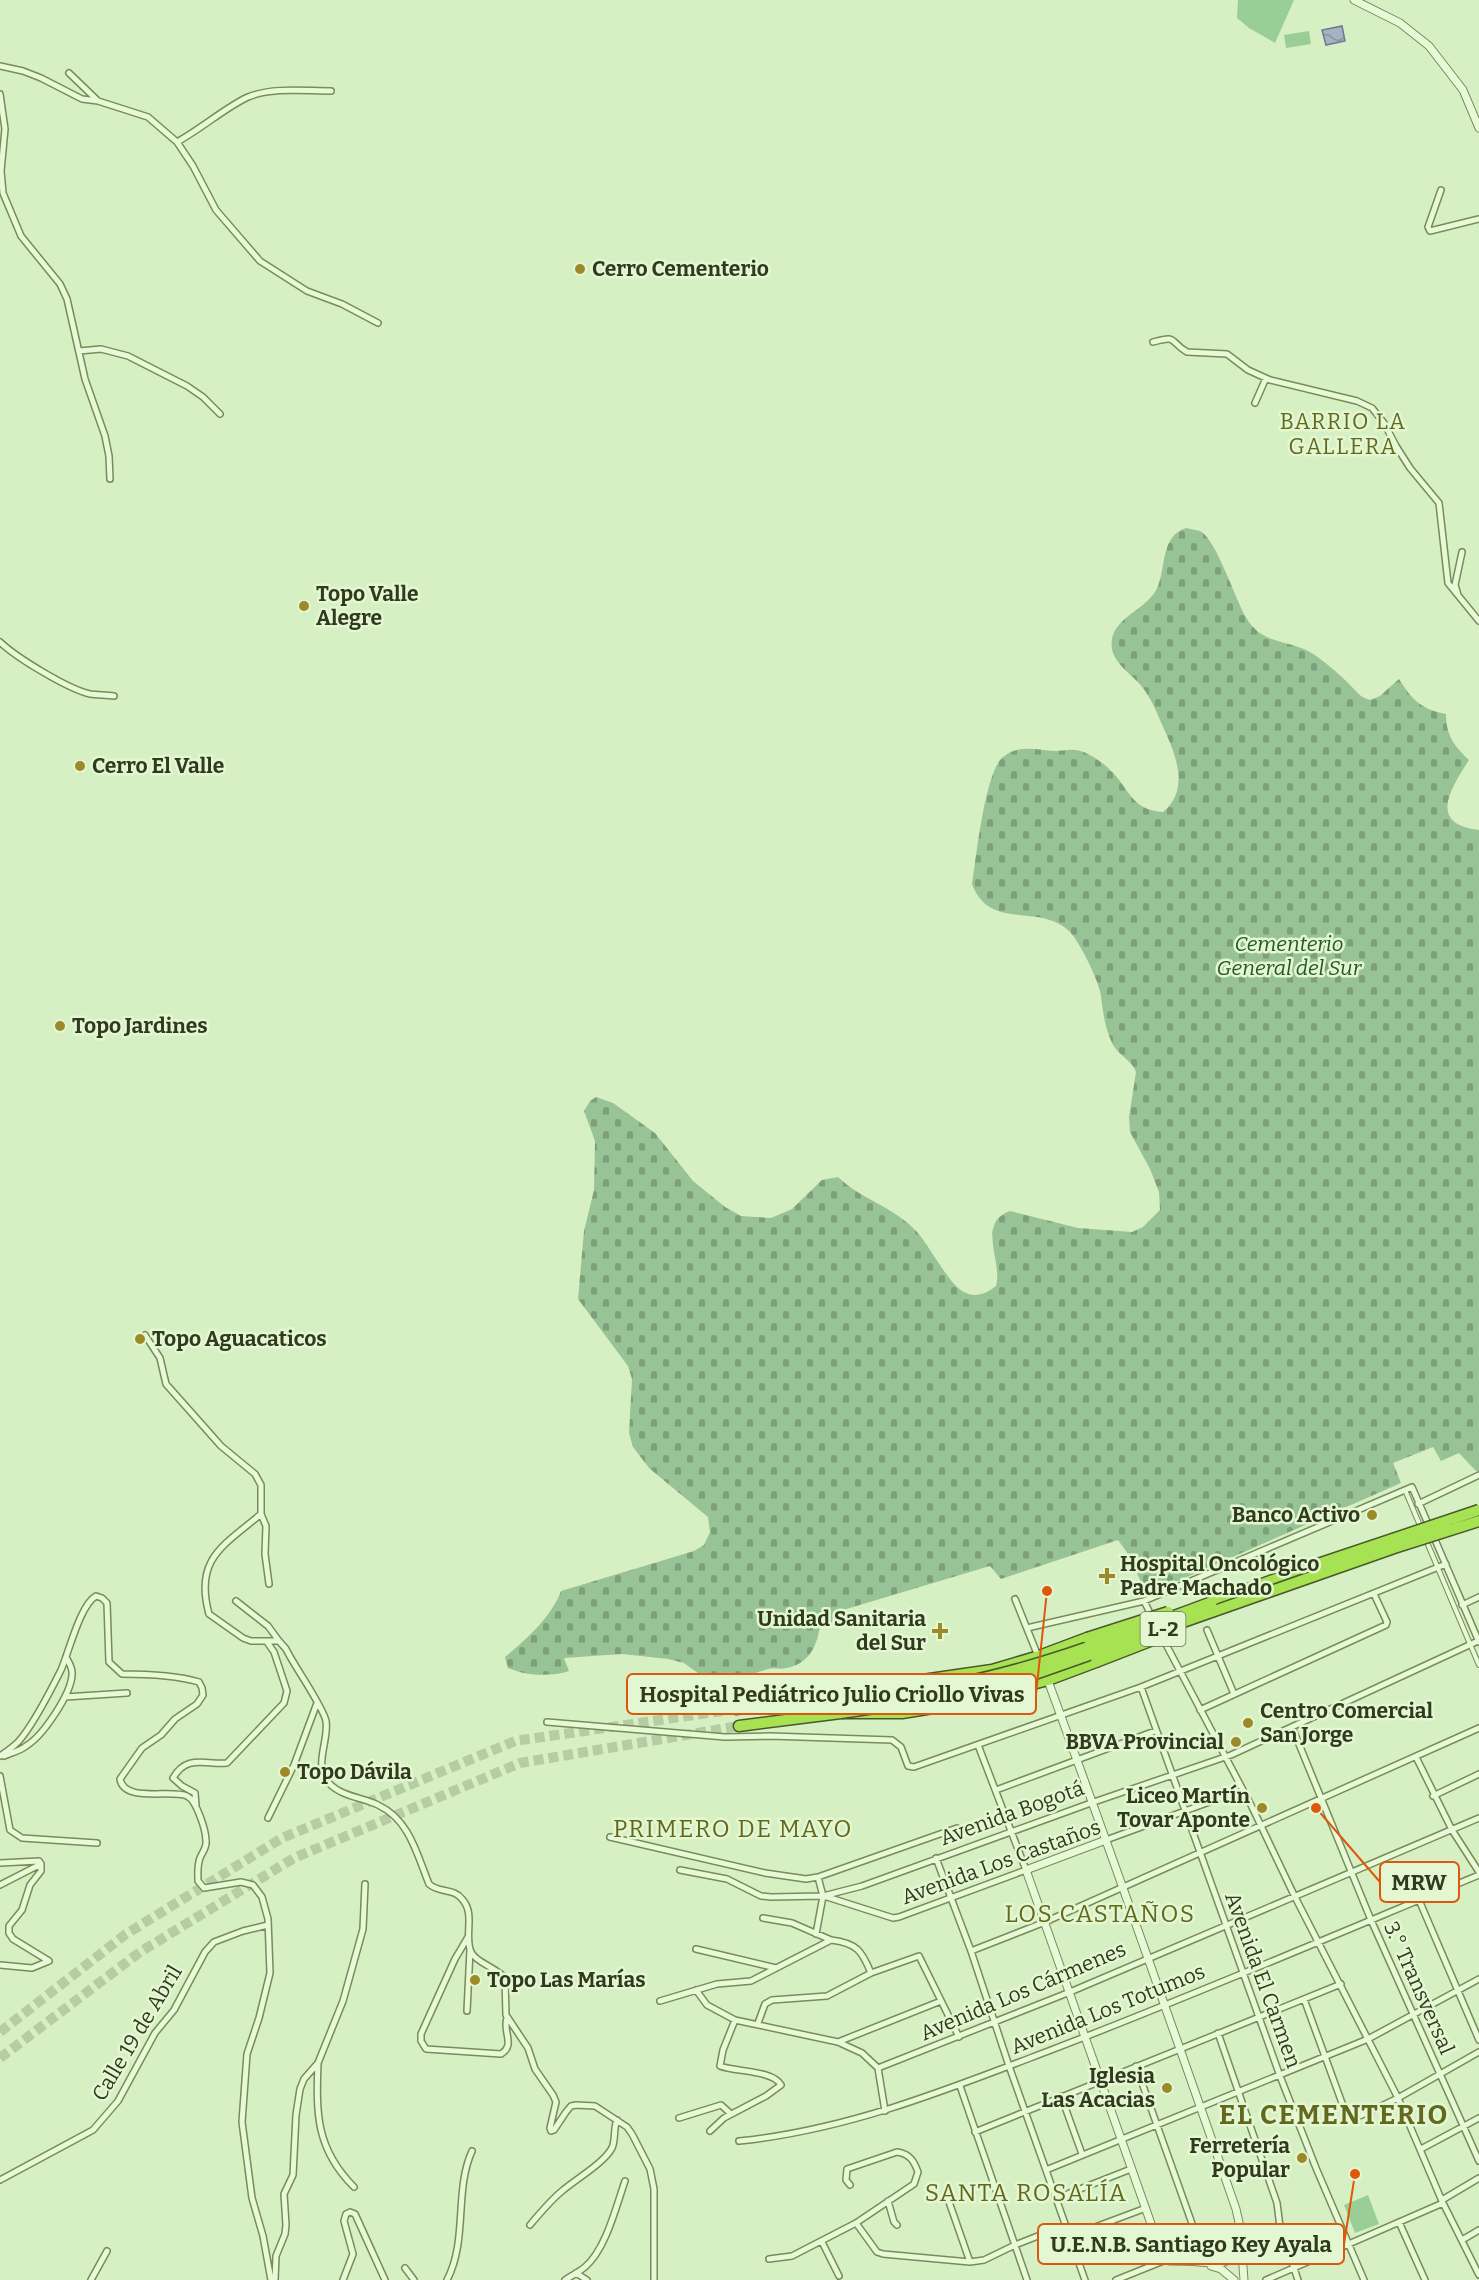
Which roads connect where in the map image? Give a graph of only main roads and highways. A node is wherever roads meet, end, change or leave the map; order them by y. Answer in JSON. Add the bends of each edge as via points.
{"nodes":[{"id":1,"x":1479,"y":1510,"type":"edge"},
{"id":2,"x":1479,"y":1521,"type":"edge"},
{"id":3,"x":1212,"y":1602,"type":"junction"},
{"id":4,"x":1192,"y":1619,"type":"junction"},
{"id":5,"x":842,"y":1696,"type":"junction"},
{"id":6,"x":736,"y":1709,"type":"tunnel mouth"},
{"id":7,"x":841,"y":1713,"type":"junction"},
{"id":8,"x":739,"y":1726,"type":"tunnel mouth"}],
"edges":[{"from":1,"to":3,"type":"highway","number":"L-2","bridge":true},
{"from":2,"to":4,"type":"highway","number":"L-2","bridge":true},
{"from":3,"to":5,"type":"highway","bridge":true,"via":[[1157,1614],[1039,1656],[964,1676],[881,1686]]},
{"from":3,"to":5,"type":"highway","number":"L-2","bridge":true,"via":[[1004,1673],[925,1688]]},
{"from":4,"to":7,"type":"highway","number":"L-2","bridge":true,"via":[[997,1685],[920,1702]]},
{"from":4,"to":7,"type":"highway","bridge":true,"via":[[1165,1635],[1048,1680],[902,1713]]},
{"from":5,"to":6,"type":"highway","number":"L-2"},
{"from":7,"to":8,"type":"highway","number":"L-2"}]}
